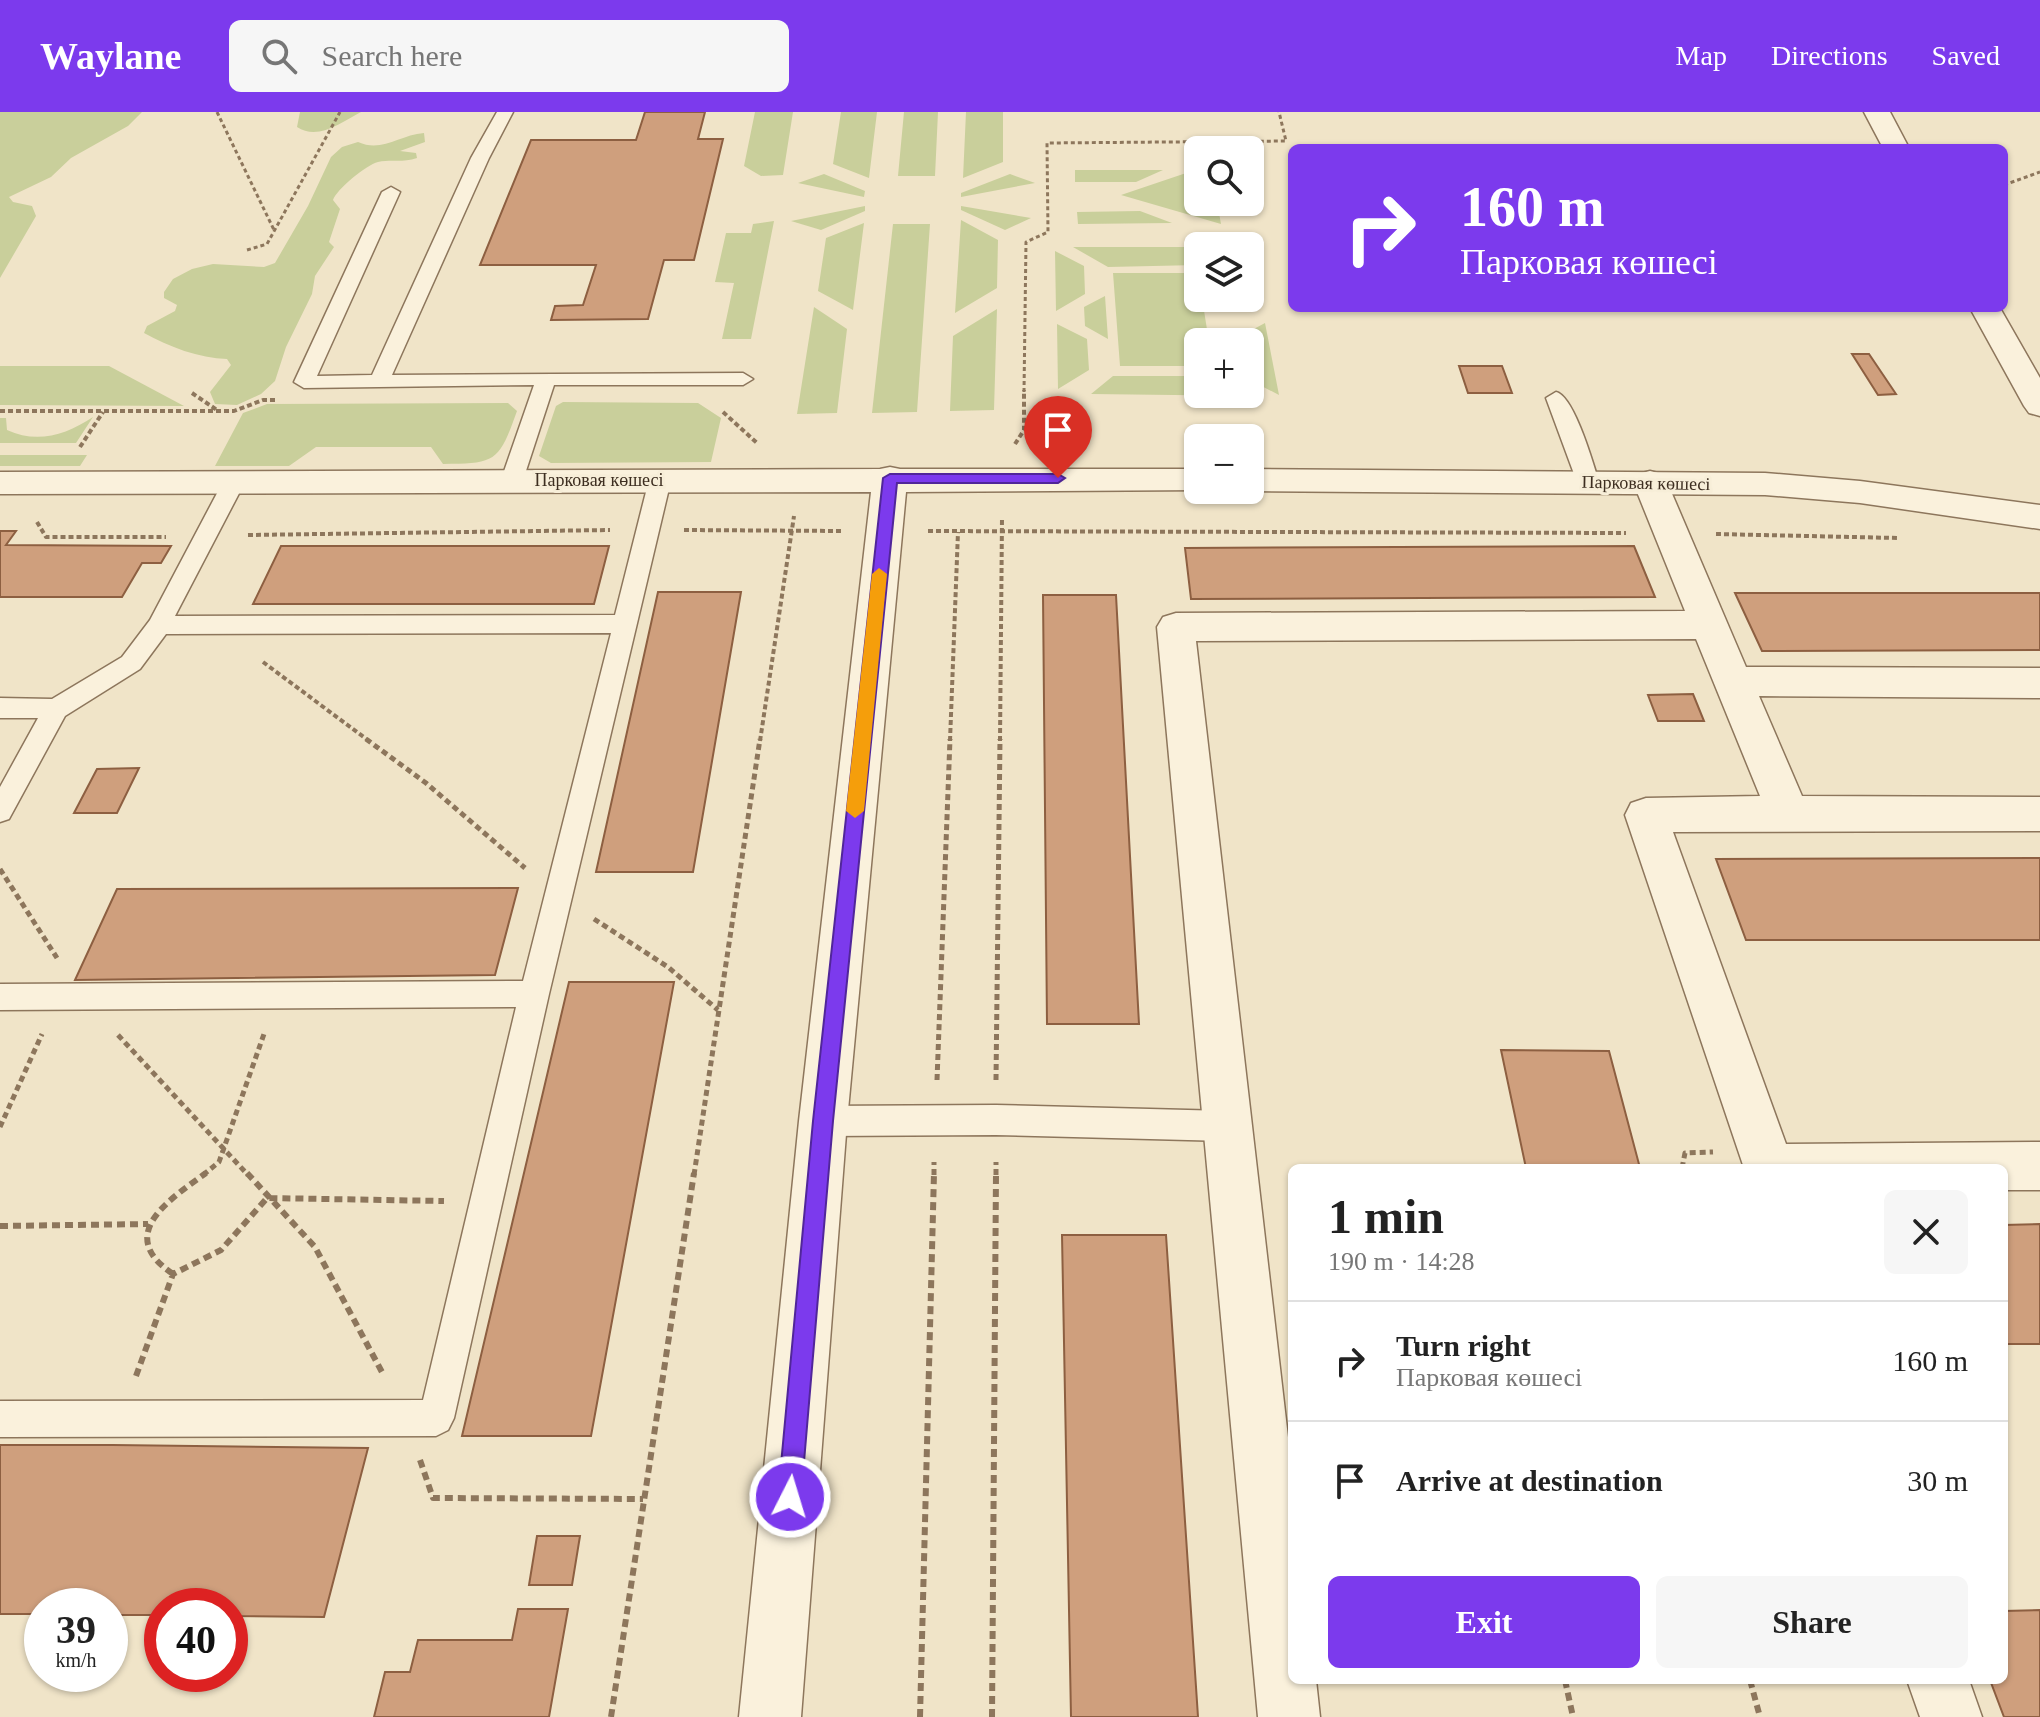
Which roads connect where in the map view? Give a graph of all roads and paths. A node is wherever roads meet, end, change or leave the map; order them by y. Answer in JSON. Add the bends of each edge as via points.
{"nodes":[{"id":1,"x":217,"y":112,"type":"edge"},
{"id":2,"x":340,"y":112,"type":"edge"},
{"id":3,"x":505,"y":112,"type":"edge"},
{"id":4,"x":1279,"y":112,"type":"edge"},
{"id":5,"x":1877,"y":112,"type":"edge"},
{"id":6,"x":1894,"y":144,"type":"edge"},
{"id":7,"x":2040,"y":172,"type":"edge"},
{"id":8,"x":2008,"y":184,"type":"edge"},
{"id":9,"x":391,"y":192,"type":"dead end"},
{"id":10,"x":274,"y":230,"type":"junction"},
{"id":11,"x":247,"y":250,"type":"dead end"},
{"id":12,"x":1987,"y":312,"type":"edge"},
{"id":13,"x":546,"y":379,"type":"junction"},
{"id":14,"x":743,"y":379,"type":"dead end"},
{"id":15,"x":379,"y":381,"type":"junction"},
{"id":16,"x":192,"y":393,"type":"dead end"},
{"id":17,"x":1556,"y":398,"type":"dead end"},
{"id":18,"x":278,"y":400,"type":"dead end"},
{"id":19,"x":713,"y":405,"type":"dead end"},
{"id":20,"x":2040,"y":406,"type":"edge"},
{"id":21,"x":0,"y":411,"type":"edge"},
{"id":22,"x":104,"y":411,"type":"junction"},
{"id":23,"x":219,"y":411,"type":"junction"},
{"id":24,"x":1002,"y":442,"type":"dead end"},
{"id":25,"x":1017,"y":442,"type":"junction"},
{"id":26,"x":1032,"y":442,"type":"dead end"},
{"id":27,"x":757,"y":443,"type":"dead end"},
{"id":28,"x":80,"y":448,"type":"dead end"},
{"id":29,"x":1010,"y":452,"type":"dead end"},
{"id":30,"x":890,"y":478,"type":"junction"},
{"id":31,"x":235,"y":480,"type":"junction"},
{"id":32,"x":512,"y":480,"type":"junction"},
{"id":33,"x":660,"y":480,"type":"junction"},
{"id":34,"x":1184,"y":480,"type":"edge"},
{"id":35,"x":1264,"y":480,"type":"edge"},
{"id":36,"x":1588,"y":482,"type":"junction"},
{"id":37,"x":1650,"y":482,"type":"junction"},
{"id":38,"x":0,"y":483,"type":"edge"},
{"id":39,"x":2040,"y":517,"type":"edge"},
{"id":40,"x":26,"y":522,"type":"dead end"},
{"id":41,"x":647,"y":530,"type":"junction"},
{"id":42,"x":1002,"y":532,"type":"dead end"},
{"id":43,"x":1671,"y":533,"type":"junction"},
{"id":44,"x":205,"y":537,"type":"junction"},
{"id":45,"x":1901,"y":538,"type":"dead end"},
{"id":46,"x":623,"y":624,"type":"junction"},
{"id":47,"x":159,"y":625,"type":"junction"},
{"id":48,"x":224,"y":625,"type":"junction"},
{"id":49,"x":1710,"y":625,"type":"junction"},
{"id":50,"x":1735,"y":681,"type":"junction"},
{"id":51,"x":2040,"y":683,"type":"edge"},
{"id":52,"x":0,"y":708,"type":"edge"},
{"id":53,"x":56,"y":709,"type":"junction"},
{"id":54,"x":0,"y":811,"type":"edge"},
{"id":55,"x":1788,"y":813,"type":"junction"},
{"id":56,"x":2040,"y":814,"type":"edge"},
{"id":57,"x":0,"y":869,"type":"edge"},
{"id":58,"x":558,"y":896,"type":"junction"},
{"id":59,"x":534,"y":994,"type":"junction"},
{"id":60,"x":278,"y":996,"type":"junction"},
{"id":61,"x":0,"y":997,"type":"edge"},
{"id":62,"x":70,"y":997,"type":"junction"},
{"id":63,"x":718,"y":1010,"type":"junction"},
{"id":64,"x":823,"y":1121,"type":"junction"},
{"id":65,"x":1226,"y":1126,"type":"junction"},
{"id":66,"x":0,"y":1127,"type":"edge"},
{"id":67,"x":223,"y":1145,"type":"junction"},
{"id":68,"x":1769,"y":1164,"type":"edge"},
{"id":69,"x":2008,"y":1166,"type":"edge"},
{"id":70,"x":2040,"y":1166,"type":"edge"},
{"id":71,"x":267,"y":1198,"type":"junction"},
{"id":72,"x":486,"y":1202,"type":"junction"},
{"id":73,"x":148,"y":1224,"type":"junction"},
{"id":74,"x":0,"y":1226,"type":"edge"},
{"id":75,"x":173,"y":1274,"type":"junction"},
{"id":76,"x":407,"y":1418,"type":"junction"},
{"id":77,"x":0,"y":1419,"type":"edge"},
{"id":78,"x":120,"y":1419,"type":"junction"},
{"id":79,"x":643,"y":1499,"type":"junction"},
{"id":80,"x":1566,"y":1684,"type":"edge"},
{"id":81,"x":1751,"y":1684,"type":"edge"},
{"id":82,"x":1939,"y":1684,"type":"edge"},
{"id":83,"x":611,"y":1717,"type":"edge"},
{"id":84,"x":770,"y":1717,"type":"edge"},
{"id":85,"x":1289,"y":1717,"type":"edge"},
{"id":86,"x":1573,"y":1717,"type":"edge"},
{"id":87,"x":1760,"y":1717,"type":"edge"},
{"id":88,"x":1951,"y":1717,"type":"edge"}],
"edges":[{"from":1,"to":10,"type":"path"},
{"from":2,"to":10,"type":"path"},
{"from":3,"to":15,"type":"lane"},
{"from":4,"to":25,"type":"path","via":[[1286,141],[1047,143],[1048,232],[1026,242],[1024,430]]},
{"from":5,"to":6,"type":"street"},
{"from":7,"to":8,"type":"path"},
{"from":9,"to":15,"type":"lane","via":[[304,382]]},
{"from":10,"to":11,"type":"path","via":[[267,244]]},
{"from":12,"to":20,"type":"street"},
{"from":13,"to":14,"type":"lane"},
{"from":13,"to":15,"type":"lane"},
{"from":13,"to":32,"type":"lane"},
{"from":16,"to":23,"type":"path"},
{"from":17,"to":36,"type":"lane"},
{"from":18,"to":23,"type":"path"},
{"from":19,"to":27,"type":"path"},
{"from":21,"to":22,"type":"path"},
{"from":22,"to":23,"type":"path"},
{"from":22,"to":28,"type":"path"},
{"from":24,"to":25,"type":"path"},
{"from":25,"to":26,"type":"path"},
{"from":25,"to":29,"type":"path"},
{"from":30,"to":33,"type":"street","name":"Парковая көшесі"},
{"from":30,"to":34,"type":"street","name":"Парковая көшесі"},
{"from":30,"to":64,"type":"street"},
{"from":31,"to":32,"type":"street","name":"Парковая көшесі"},
{"from":31,"to":38,"type":"street","name":"Парковая көшесі"},
{"from":31,"to":44,"type":"lane"},
{"from":32,"to":33,"type":"street","name":"Парковая көшесі"},
{"from":33,"to":41,"type":"lane"},
{"from":35,"to":36,"type":"street","name":"Парковая көшесі"},
{"from":36,"to":37,"type":"street","name":"Парковая көшесі"},
{"from":37,"to":39,"type":"street","name":"Парковая көшесі","via":[[1860,492]]},
{"from":37,"to":43,"type":"street"},
{"from":40,"to":44,"type":"path","via":[[39,522],[46,537]]},
{"from":41,"to":44,"type":"path"},
{"from":41,"to":46,"type":"lane"},
{"from":41,"to":63,"type":"path","via":[[792,531]]},
{"from":42,"to":43,"type":"path"},
{"from":43,"to":45,"type":"path"},
{"from":43,"to":49,"type":"street"},
{"from":44,"to":47,"type":"lane"},
{"from":46,"to":48,"type":"lane"},
{"from":46,"to":58,"type":"lane"},
{"from":47,"to":48,"type":"lane"},
{"from":47,"to":53,"type":"lane","via":[[131,663]]},
{"from":48,"to":58,"type":"path","via":[[271,670],[426,783]]},
{"from":49,"to":50,"type":"street"},
{"from":49,"to":65,"type":"street","via":[[1176,627]]},
{"from":50,"to":51,"type":"street"},
{"from":50,"to":55,"type":"street"},
{"from":52,"to":53,"type":"lane"},
{"from":53,"to":54,"type":"lane"},
{"from":55,"to":56,"type":"street"},
{"from":55,"to":68,"type":"street","via":[[1646,815]]},
{"from":57,"to":62,"type":"path"},
{"from":58,"to":59,"type":"lane"},
{"from":58,"to":63,"type":"path","via":[[668,967]]},
{"from":59,"to":60,"type":"lane"},
{"from":59,"to":72,"type":"lane"},
{"from":60,"to":62,"type":"lane"},
{"from":60,"to":67,"type":"path"},
{"from":61,"to":62,"type":"lane"},
{"from":62,"to":66,"type":"path"},
{"from":62,"to":67,"type":"path"},
{"from":63,"to":79,"type":"path"},
{"from":64,"to":65,"type":"lane"},
{"from":64,"to":84,"type":"street"},
{"from":65,"to":85,"type":"street"},
{"from":67,"to":71,"type":"path"},
{"from":67,"to":73,"type":"path","via":[[219,1162],[206,1177],[166,1198]]},
{"from":69,"to":70,"type":"street"},
{"from":71,"to":72,"type":"path"},
{"from":71,"to":75,"type":"path","via":[[234,1238],[205,1262]]},
{"from":71,"to":76,"type":"path","via":[[315,1247]]},
{"from":72,"to":76,"type":"lane","via":[[436,1418]]},
{"from":73,"to":74,"type":"path"},
{"from":73,"to":75,"type":"path","via":[[149,1246],[159,1265]]},
{"from":75,"to":78,"type":"path"},
{"from":76,"to":78,"type":"lane"},
{"from":76,"to":79,"type":"path","via":[[433,1498]]},
{"from":77,"to":78,"type":"lane"},
{"from":79,"to":83,"type":"path"},
{"from":80,"to":86,"type":"path"},
{"from":81,"to":87,"type":"path"},
{"from":82,"to":88,"type":"street"}]}
